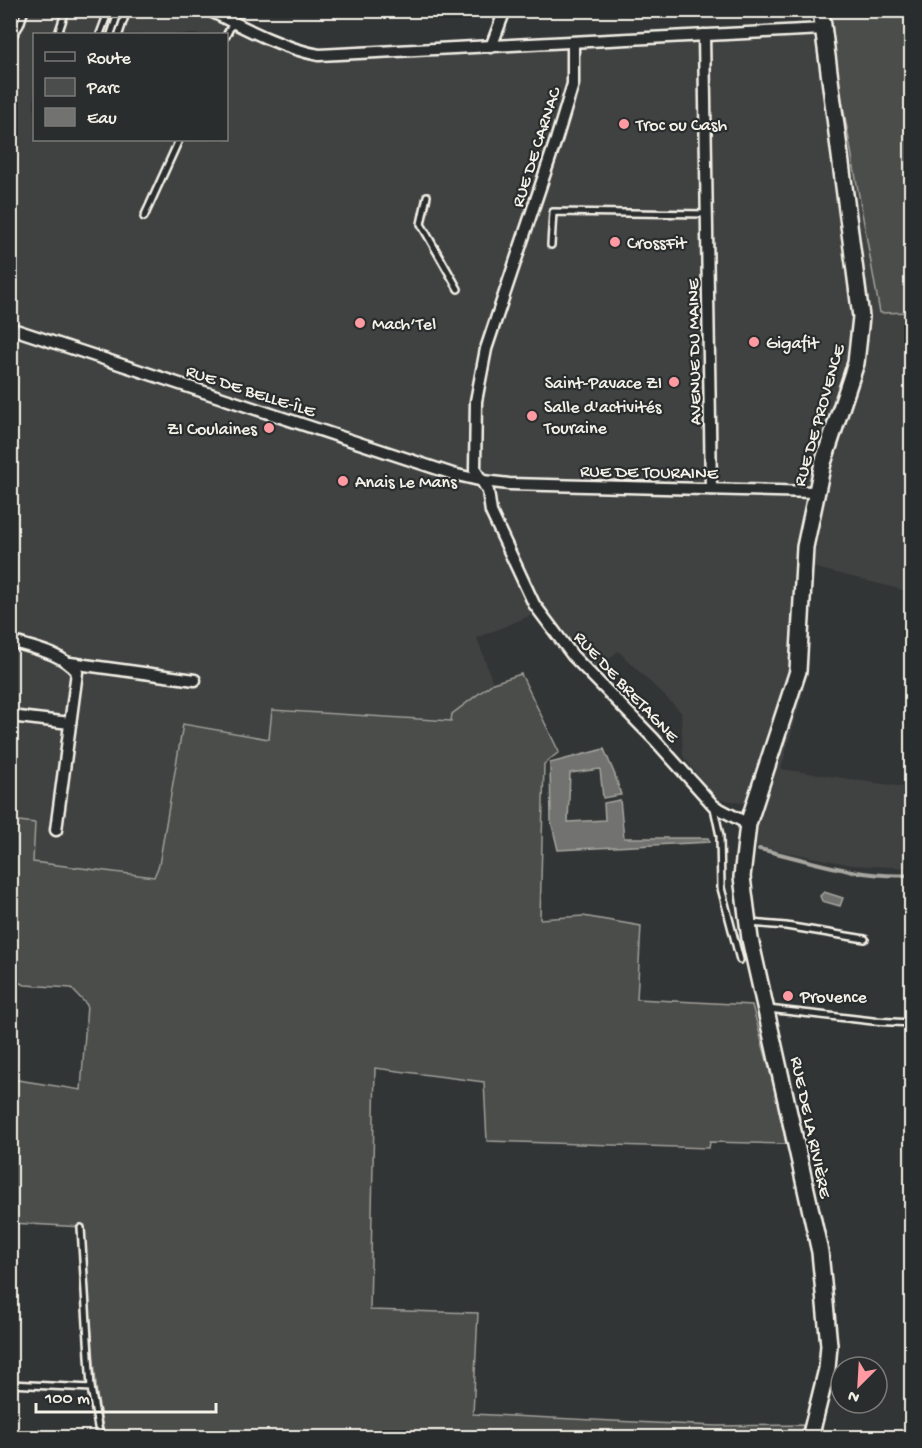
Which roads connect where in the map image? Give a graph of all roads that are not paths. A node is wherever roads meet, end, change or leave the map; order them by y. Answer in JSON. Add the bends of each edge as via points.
{"nodes":[{"id":1,"x":25,"y":10,"type":"edge"},
{"id":2,"x":66,"y":10,"type":"edge"},
{"id":3,"x":109,"y":10,"type":"edge"},
{"id":4,"x":119,"y":10,"type":"edge"},
{"id":5,"x":127,"y":10,"type":"edge"},
{"id":6,"x":209,"y":10,"type":"edge"},
{"id":7,"x":505,"y":10,"type":"edge"},
{"id":8,"x":820,"y":10,"type":"edge"},
{"id":9,"x":233,"y":22,"type":"junction"},
{"id":10,"x":823,"y":29,"type":"junction"},
{"id":11,"x":58,"y":33,"type":"edge"},
{"id":12,"x":100,"y":33,"type":"edge"},
{"id":13,"x":111,"y":33,"type":"edge"},
{"id":14,"x":119,"y":33,"type":"edge"},
{"id":15,"x":228,"y":33,"type":"edge"},
{"id":16,"x":704,"y":35,"type":"junction"},
{"id":17,"x":10,"y":40,"type":"edge"},
{"id":18,"x":573,"y":43,"type":"junction"},
{"id":19,"x":491,"y":47,"type":"junction"},
{"id":20,"x":179,"y":141,"type":"edge"},
{"id":21,"x":427,"y":196,"type":"dead end"},
{"id":22,"x":707,"y":214,"type":"junction"},
{"id":23,"x":144,"y":217,"type":"dead end"},
{"id":24,"x":551,"y":245,"type":"dead end"},
{"id":25,"x":458,"y":289,"type":"dead end"},
{"id":26,"x":10,"y":328,"type":"edge"},
{"id":27,"x":483,"y":481,"type":"junction"},
{"id":28,"x":711,"y":489,"type":"junction"},
{"id":29,"x":815,"y":492,"type":"junction"},
{"id":30,"x":10,"y":641,"type":"edge"},
{"id":31,"x":70,"y":663,"type":"junction"},
{"id":32,"x":195,"y":680,"type":"dead end"},
{"id":33,"x":10,"y":716,"type":"edge"},
{"id":34,"x":70,"y":723,"type":"junction"},
{"id":35,"x":714,"y":806,"type":"junction"},
{"id":36,"x":748,"y":824,"type":"junction"},
{"id":37,"x":56,"y":830,"type":"dead end"},
{"id":38,"x":748,"y":922,"type":"junction"},
{"id":39,"x":866,"y":939,"type":"dead end"},
{"id":40,"x":740,"y":960,"type":"dead end"},
{"id":41,"x":766,"y":1009,"type":"junction"},
{"id":42,"x":912,"y":1023,"type":"edge"},
{"id":43,"x":81,"y":1228,"type":"dead end"},
{"id":44,"x":10,"y":1384,"type":"edge"},
{"id":45,"x":92,"y":1388,"type":"junction"},
{"id":46,"x":100,"y":1437,"type":"edge"},
{"id":47,"x":810,"y":1437,"type":"edge"}],
"edges":[{"from":1,"to":17,"type":"lane"},
{"from":2,"to":11,"type":"lane"},
{"from":3,"to":12,"type":"lane"},
{"from":4,"to":13,"type":"lane"},
{"from":5,"to":14,"type":"lane"},
{"from":6,"to":9,"type":"street"},
{"from":7,"to":19,"type":"street"},
{"from":8,"to":10,"type":"street","name":"RUE DE PROVENCE"},
{"from":9,"to":15,"type":"lane"},
{"from":9,"to":19,"type":"street","via":[[300,52],[319,55]]},
{"from":10,"to":16,"type":"street"},
{"from":10,"to":29,"type":"street","name":"RUE DE PROVENCE","via":[[861,317],[856,363]]},
{"from":16,"to":18,"type":"street"},
{"from":16,"to":22,"type":"street","name":"AVENUE DU MAINE"},
{"from":18,"to":19,"type":"street"},
{"from":18,"to":27,"type":"street","name":"RUE DE CARNAC","via":[[573,84],[486,349],[476,401],[475,470]]},
{"from":20,"to":23,"type":"lane"},
{"from":21,"to":25,"type":"lane","via":[[421,224]]},
{"from":22,"to":24,"type":"lane","via":[[553,212]]},
{"from":22,"to":28,"type":"street","name":"AVENUE DU MAINE"},
{"from":26,"to":27,"type":"street","name":"RUE DE BELLE-ÎLE"},
{"from":27,"to":28,"type":"street","name":"RUE DE TOURAINE"},
{"from":27,"to":35,"type":"street","name":"RUE DE BRETAGNE","via":[[491,512],[534,604],[573,656]]},
{"from":28,"to":29,"type":"street","name":"RUE DE TOURAINE"},
{"from":29,"to":36,"type":"street","name":"RUE DE PROVENCE","via":[[805,547],[798,670]]},
{"from":30,"to":31,"type":"street"},
{"from":31,"to":32,"type":"street"},
{"from":31,"to":34,"type":"street","via":[[77,672]]},
{"from":33,"to":34,"type":"street"},
{"from":34,"to":37,"type":"street"},
{"from":35,"to":36,"type":"street","name":"RUE DE BRETAGNE"},
{"from":35,"to":40,"type":"lane","via":[[720,836],[721,888]]},
{"from":36,"to":38,"type":"street","name":"RUE DE LA RIVIÈRE","via":[[742,877]]},
{"from":38,"to":39,"type":"lane"},
{"from":38,"to":41,"type":"street","name":"RUE DE LA RIVIÈRE"},
{"from":41,"to":42,"type":"lane"},
{"from":41,"to":47,"type":"street","name":"RUE DE LA RIVIÈRE","via":[[819,1252],[829,1345]]},
{"from":43,"to":45,"type":"lane"},
{"from":44,"to":45,"type":"lane"},
{"from":45,"to":46,"type":"lane"}]}
